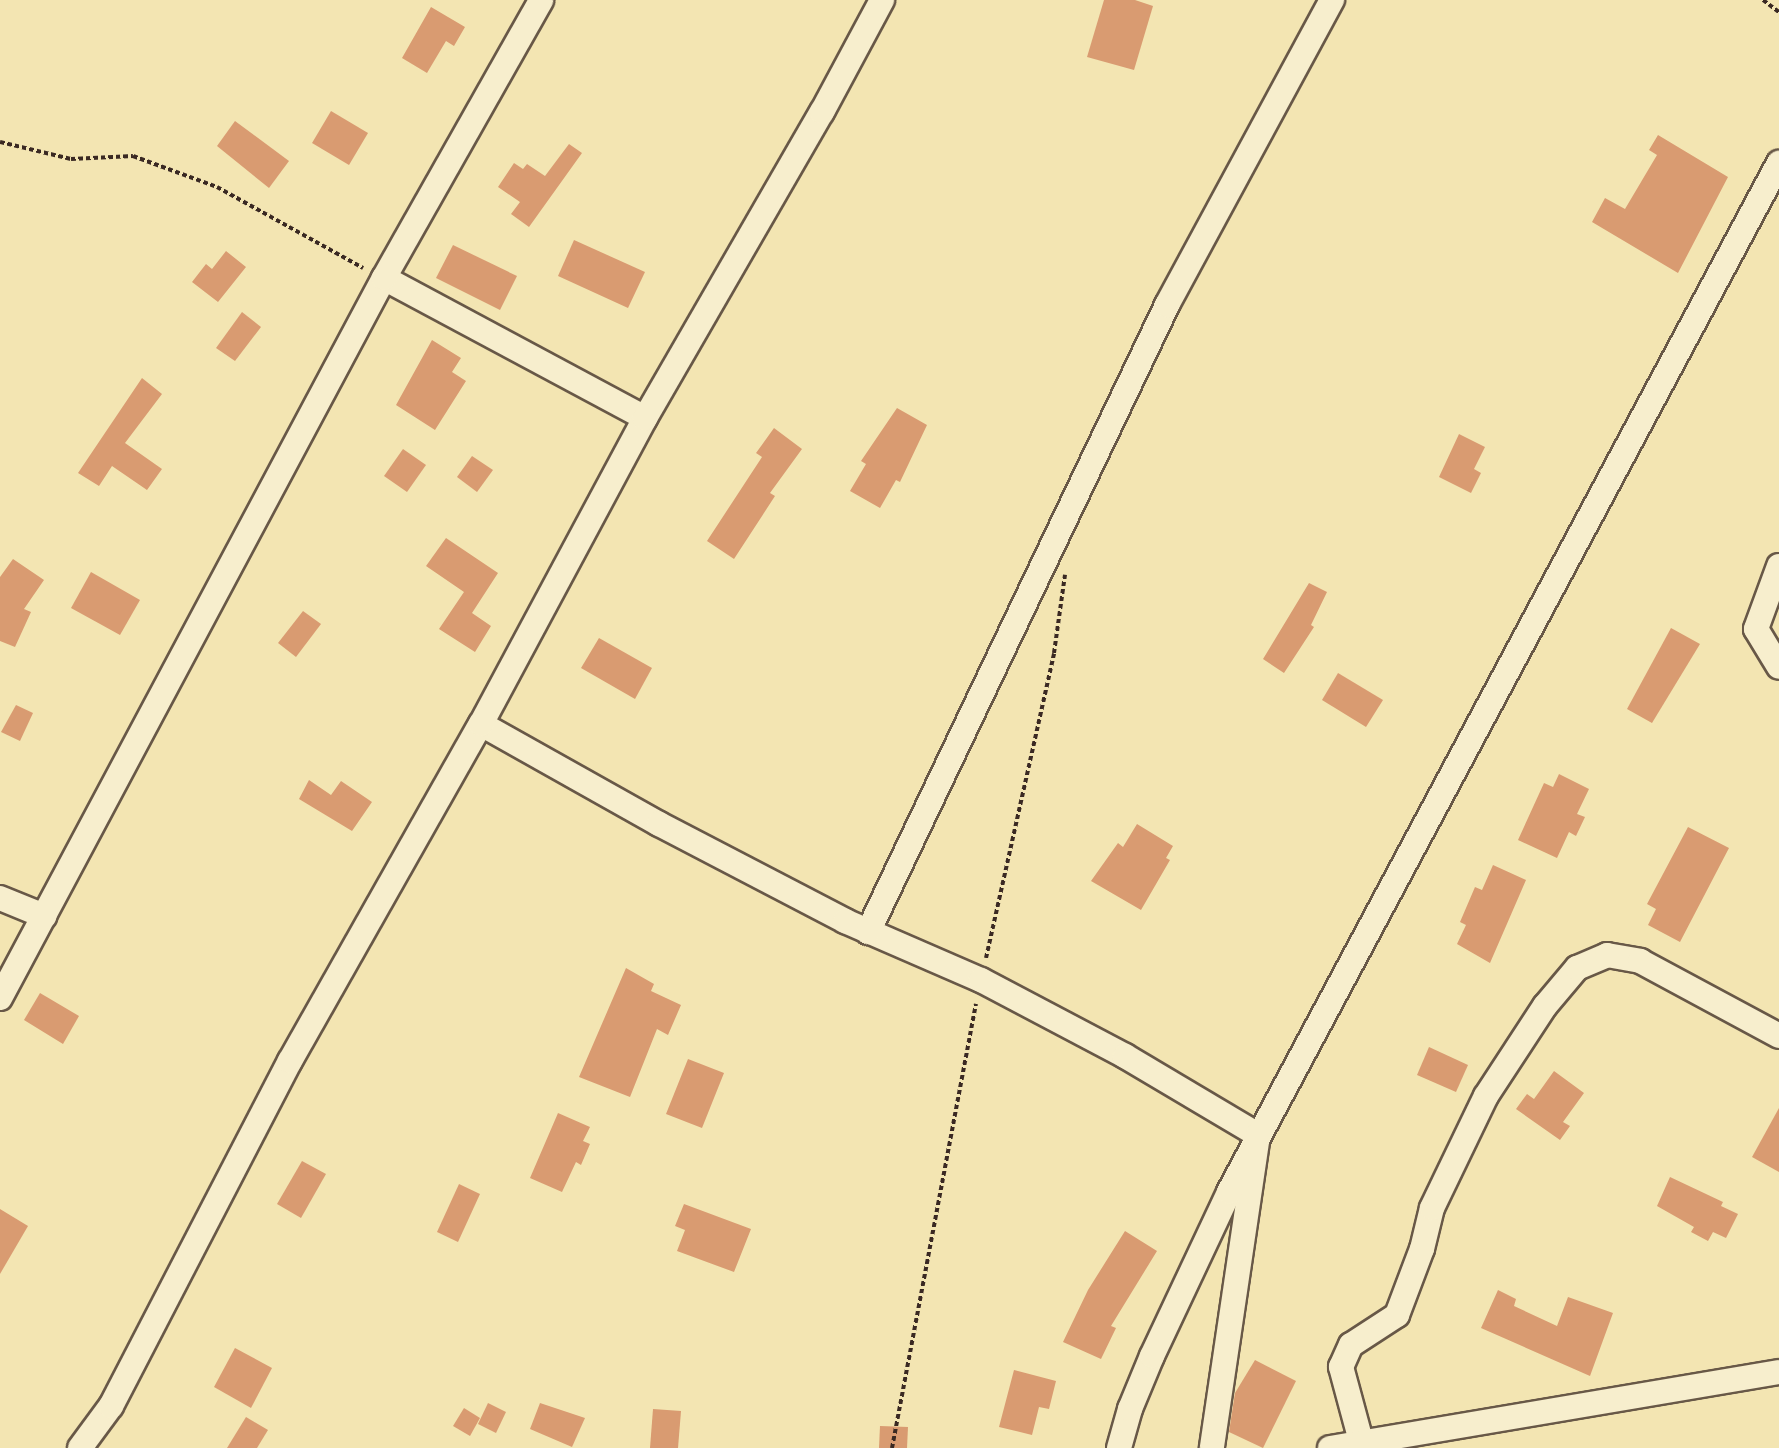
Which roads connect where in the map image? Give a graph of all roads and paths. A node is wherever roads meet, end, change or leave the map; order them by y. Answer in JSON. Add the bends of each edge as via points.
{"nodes":[{"id":1,"x":541,"y":0,"type":"edge"},
{"id":2,"x":882,"y":0,"type":"edge"},
{"id":3,"x":1332,"y":0,"type":"edge"},
{"id":4,"x":1763,"y":0,"type":"edge"},
{"id":5,"x":1779,"y":12,"type":"edge"},
{"id":6,"x":0,"y":142,"type":"edge"},
{"id":7,"x":1779,"y":163,"type":"edge"},
{"id":8,"x":384,"y":278,"type":"junction"},
{"id":9,"x":645,"y":418,"type":"junction"},
{"id":10,"x":1779,"y":566,"type":"edge"},
{"id":11,"x":1779,"y":668,"type":"edge"},
{"id":12,"x":481,"y":724,"type":"junction"},
{"id":13,"x":0,"y":898,"type":"edge"},
{"id":14,"x":44,"y":916,"type":"junction"},
{"id":15,"x":868,"y":932,"type":"junction"},
{"id":16,"x":0,"y":998,"type":"edge"},
{"id":17,"x":1779,"y":1036,"type":"edge"},
{"id":18,"x":1258,"y":1136,"type":"junction"},
{"id":19,"x":1779,"y":1372,"type":"edge"},
{"id":20,"x":1361,"y":1441,"type":"junction"},
{"id":21,"x":80,"y":1448,"type":"edge"},
{"id":22,"x":1119,"y":1448,"type":"edge"},
{"id":23,"x":1212,"y":1448,"type":"edge"},
{"id":24,"x":1330,"y":1448,"type":"edge"}],
"edges":[{"from":1,"to":8,"type":"street"},
{"from":2,"to":9,"type":"street","via":[[822,112]]},
{"from":3,"to":15,"type":"street","via":[[1167,305]]},
{"from":4,"to":5,"type":"path"},
{"from":6,"to":8,"type":"path","via":[[71,159],[133,156],[217,187]]},
{"from":7,"to":18,"type":"street"},
{"from":8,"to":9,"type":"street"},
{"from":8,"to":14,"type":"street"},
{"from":9,"to":12,"type":"street"},
{"from":10,"to":11,"type":"street","via":[[1756,629]]},
{"from":12,"to":15,"type":"street","via":[[659,824]]},
{"from":12,"to":21,"type":"street","via":[[290,1061],[111,1406]]},
{"from":13,"to":14,"type":"street"},
{"from":14,"to":16,"type":"street"},
{"from":15,"to":18,"type":"street","via":[[981,980],[1125,1056]]},
{"from":17,"to":20,"type":"street","via":[[1640,961],[1607,955],[1577,968],[1545,1006],[1481,1106],[1432,1208],[1422,1249],[1397,1315],[1351,1345],[1341,1367]]},
{"from":18,"to":22,"type":"street","via":[[1152,1356]]},
{"from":18,"to":23,"type":"street"},
{"from":19,"to":20,"type":"street"},
{"from":20,"to":24,"type":"street"}]}
